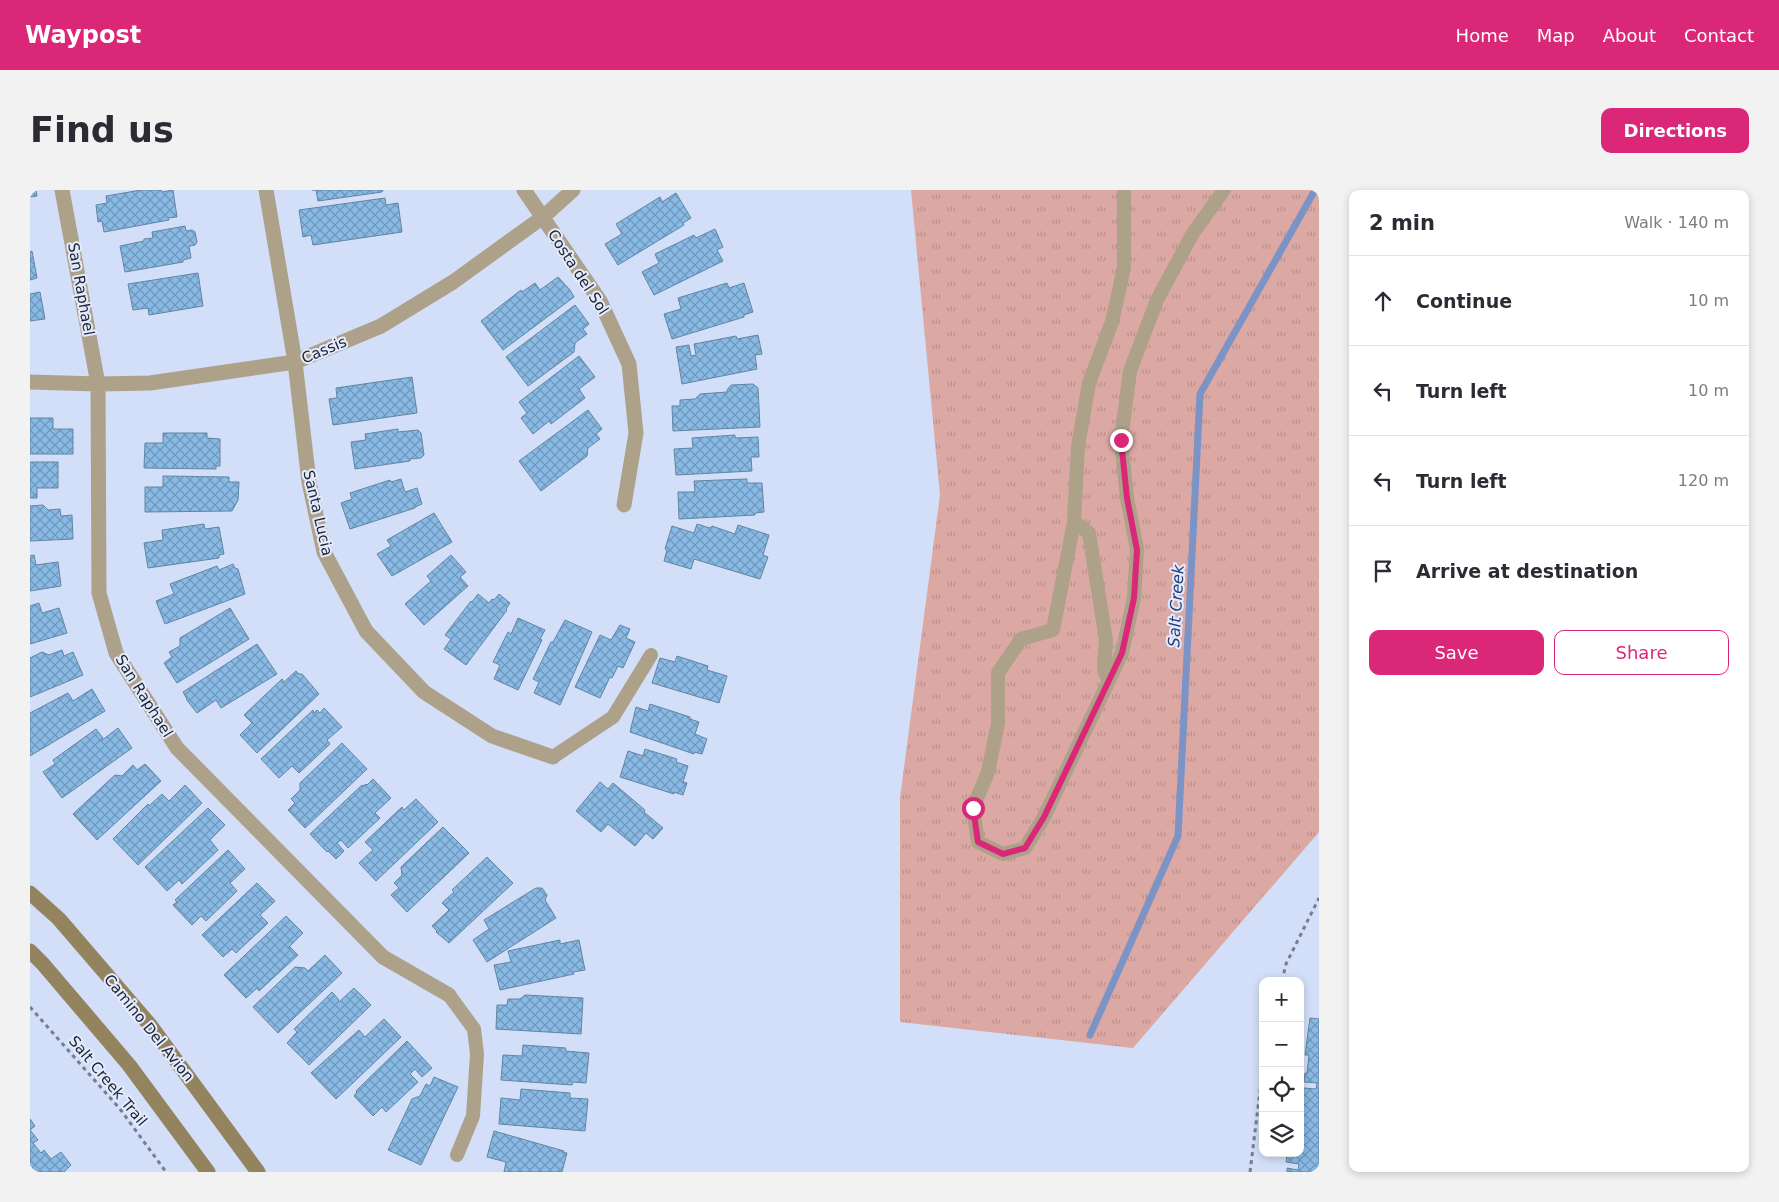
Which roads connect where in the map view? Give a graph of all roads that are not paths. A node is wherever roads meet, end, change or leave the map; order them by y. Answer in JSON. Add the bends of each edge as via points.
{"nodes":[{"id":1,"x":62,"y":190,"type":"edge"},
{"id":2,"x":266,"y":190,"type":"edge"},
{"id":3,"x":524,"y":190,"type":"edge"},
{"id":4,"x":573,"y":190,"type":"edge"},
{"id":5,"x":1124,"y":190,"type":"edge"},
{"id":6,"x":1224,"y":190,"type":"edge"},
{"id":7,"x":543,"y":217,"type":"junction"},
{"id":8,"x":295,"y":362,"type":"junction"},
{"id":9,"x":30,"y":382,"type":"edge"},
{"id":10,"x":98,"y":384,"type":"junction"},
{"id":11,"x":624,"y":504,"type":"dead end"},
{"id":12,"x":1074,"y":522,"type":"junction"},
{"id":13,"x":650,"y":655,"type":"dead end"},
{"id":14,"x":1109,"y":680,"type":"junction"},
{"id":15,"x":552,"y":757,"type":"joint"},
{"id":16,"x":30,"y":893,"type":"edge"},
{"id":17,"x":30,"y":952,"type":"edge"},
{"id":18,"x":449,"y":995,"type":"joint"},
{"id":19,"x":457,"y":1155,"type":"dead end"},
{"id":20,"x":208,"y":1172,"type":"edge"},
{"id":21,"x":258,"y":1172,"type":"edge"}],
"edges":[{"from":1,"to":10,"type":"street","name":"San Raphael"},
{"from":2,"to":8,"type":"street","name":"Santa Lucia"},
{"from":3,"to":7,"type":"street","name":"Costa del Sol"},
{"from":4,"to":7,"type":"street","name":"Cassis"},
{"from":5,"to":12,"type":"lane","via":[[1124,268],[1112,322],[1089,383],[1078,446]]},
{"from":6,"to":14,"type":"lane","via":[[1193,233],[1157,300],[1130,371],[1121,440],[1137,550],[1134,598],[1122,653]]},
{"from":7,"to":8,"type":"street","name":"Cassis","via":[[453,282],[381,326]]},
{"from":7,"to":11,"type":"street","name":"Costa del Sol","via":[[600,301],[629,364],[636,433]]},
{"from":8,"to":10,"type":"street","name":"Cassis","via":[[150,383]]},
{"from":8,"to":15,"type":"street","name":"Santa Lucia","via":[[310,482],[324,552],[366,631],[424,692],[492,736]]},
{"from":9,"to":10,"type":"street","name":"Cassis"},
{"from":10,"to":18,"type":"street","name":"San Raphael","via":[[99,593],[116,653],[178,748],[383,957]]},
{"from":12,"to":14,"type":"lane","via":[[1089,533],[1106,640],[1104,671]]},
{"from":12,"to":14,"type":"lane","via":[[1054,630],[1021,639],[998,673],[998,723],[988,772],[973,808],[978,842],[1003,854],[1025,848],[1044,817]]},
{"from":13,"to":15,"type":"lane","via":[[613,717]]},
{"from":16,"to":21,"type":"main road","name":"Camino Del Avion","via":[[59,919],[150,1025]]},
{"from":17,"to":20,"type":"main road","via":[[129,1065]]},
{"from":18,"to":19,"type":"lane","via":[[474,1029],[477,1054],[473,1116]]}]}
